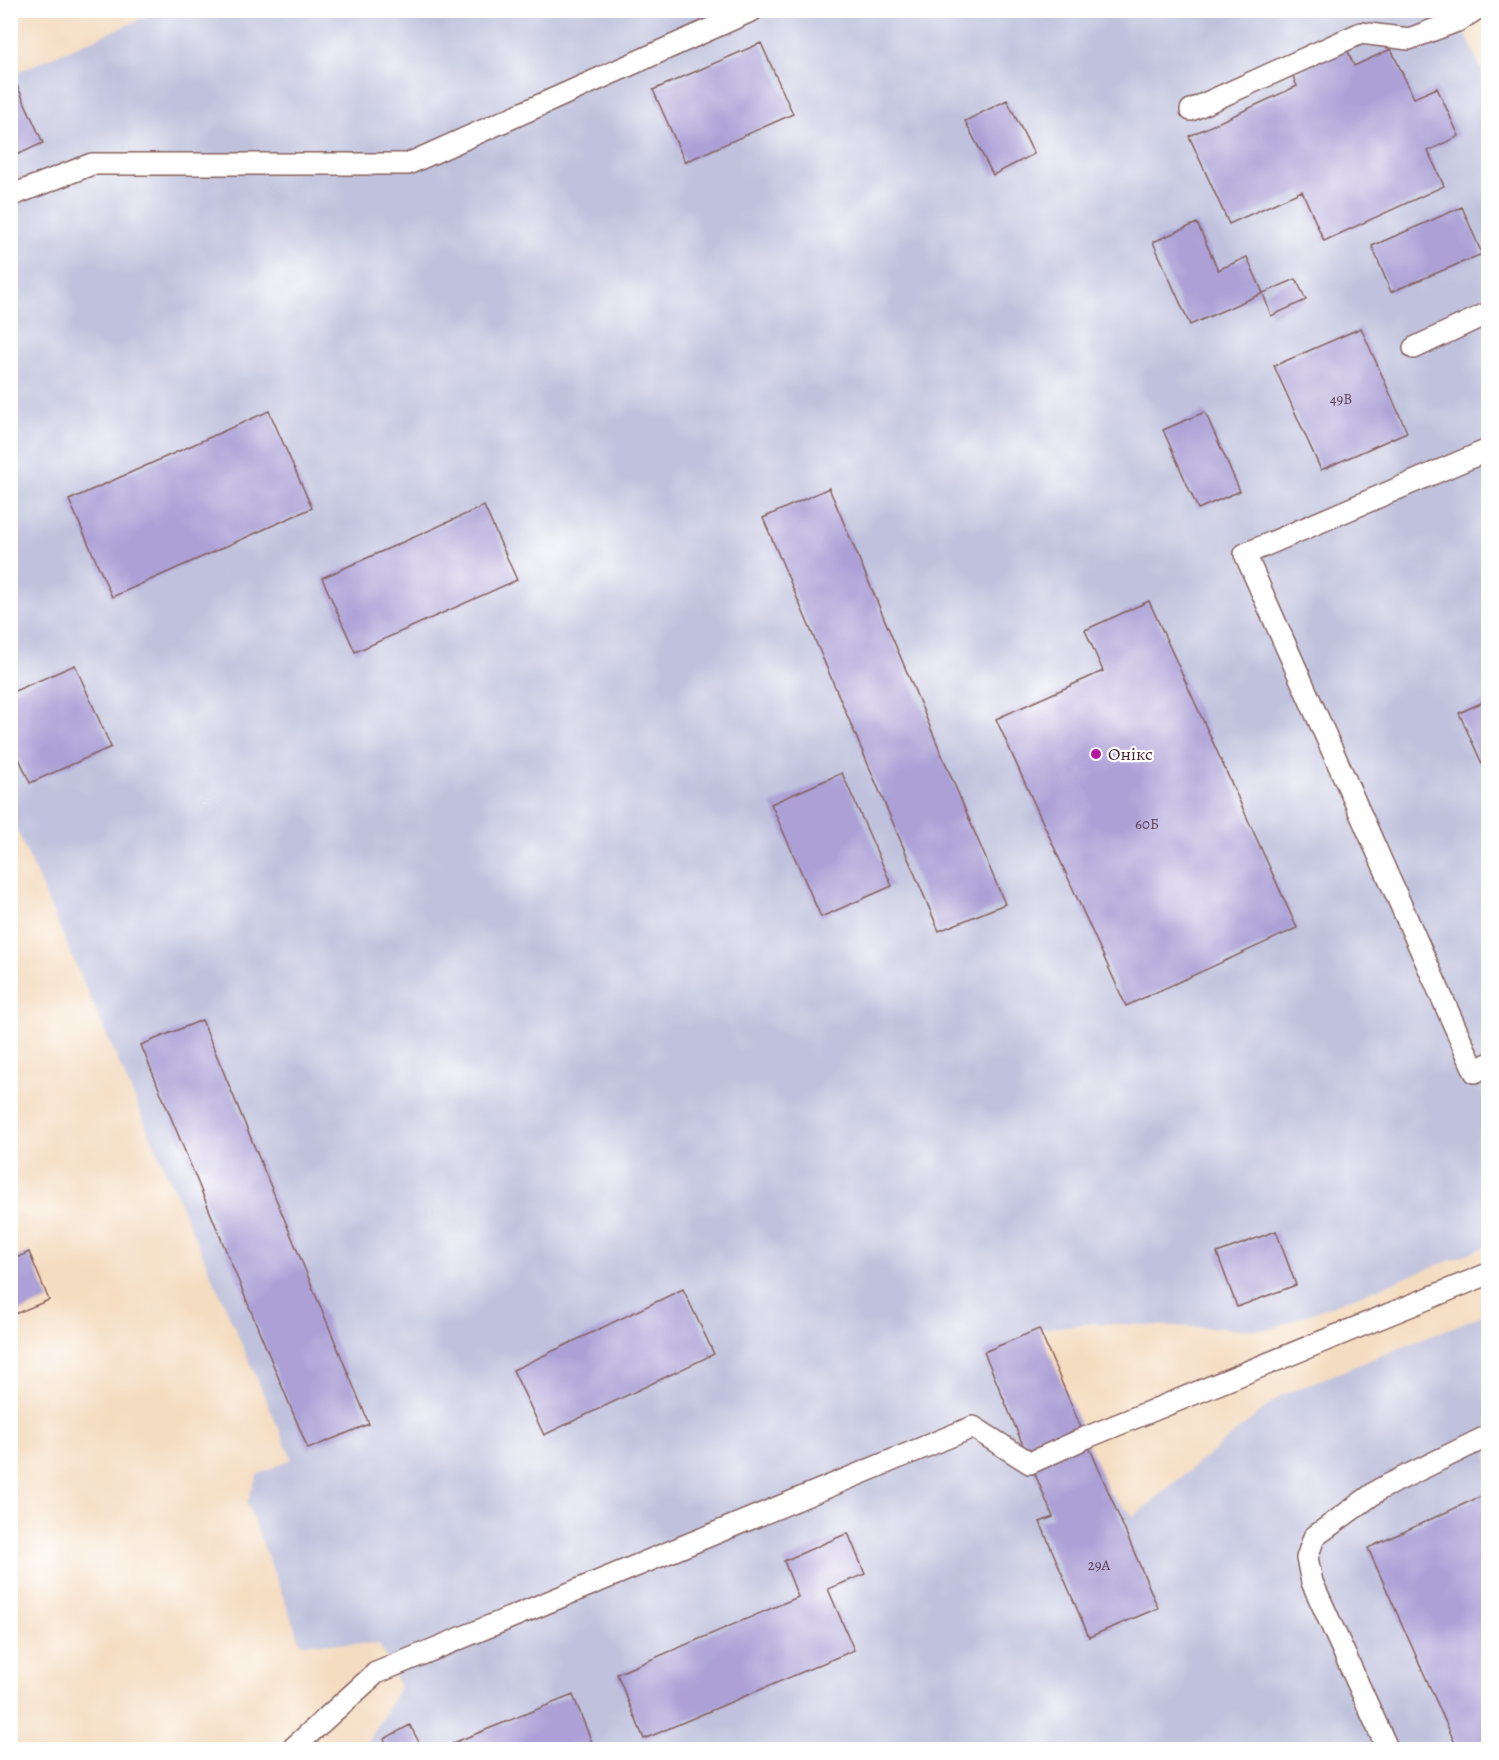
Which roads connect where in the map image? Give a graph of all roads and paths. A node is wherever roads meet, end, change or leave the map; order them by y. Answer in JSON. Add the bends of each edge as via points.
{"nodes":[{"id":1,"x":753,"y":10,"type":"edge"},
{"id":2,"x":1475,"y":10,"type":"edge"},
{"id":3,"x":1191,"y":110,"type":"dead end"},
{"id":4,"x":10,"y":196,"type":"edge"},
{"id":5,"x":1488,"y":313,"type":"edge"},
{"id":6,"x":1414,"y":348,"type":"dead end"},
{"id":7,"x":1488,"y":450,"type":"edge"},
{"id":8,"x":1488,"y":1064,"type":"edge"},
{"id":9,"x":1488,"y":1274,"type":"edge"},
{"id":10,"x":1488,"y":1436,"type":"edge"},
{"id":11,"x":291,"y":1749,"type":"edge"},
{"id":12,"x":1389,"y":1749,"type":"edge"}],
"edges":[{"from":1,"to":4,"type":"lane","via":[[408,164],[92,164]]},
{"from":2,"to":3,"type":"lane","via":[[1460,20],[1409,39],[1361,33]]},
{"from":5,"to":6,"type":"lane"},
{"from":7,"to":8,"type":"lane","via":[[1245,554],[1476,1072]]},
{"from":9,"to":11,"type":"lane","via":[[1030,1463],[973,1427],[376,1673]]},
{"from":10,"to":12,"type":"lane","via":[[1380,1490],[1314,1537],[1307,1558],[1311,1582]]}]}
